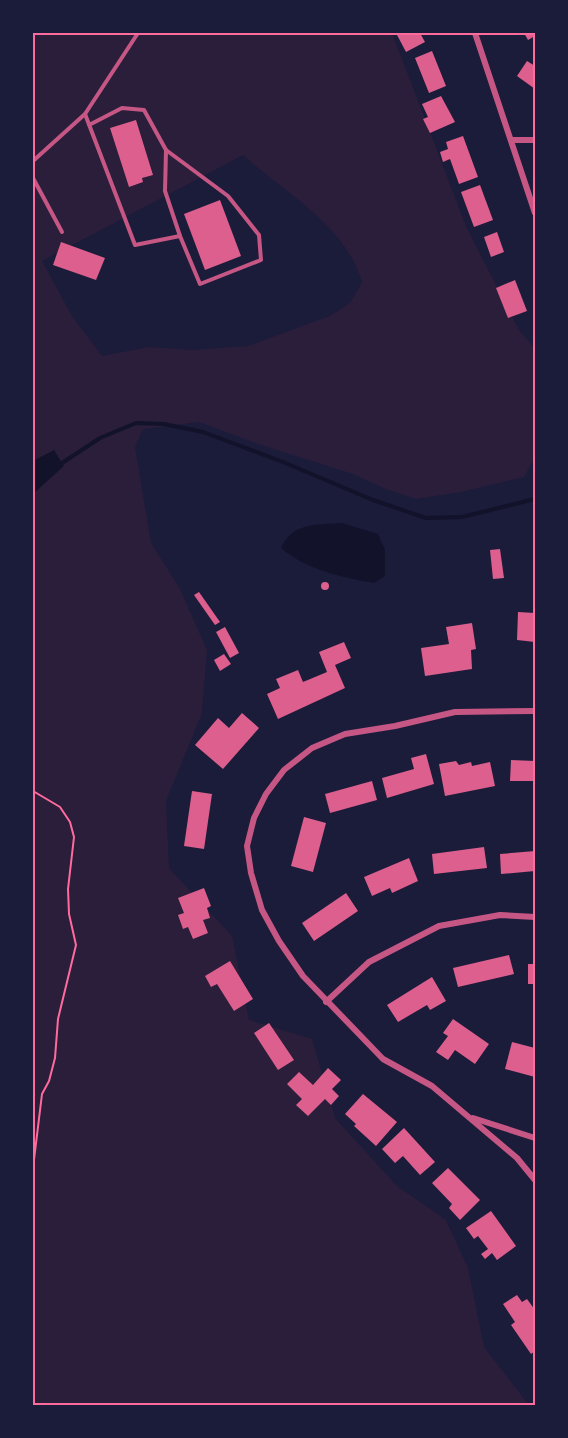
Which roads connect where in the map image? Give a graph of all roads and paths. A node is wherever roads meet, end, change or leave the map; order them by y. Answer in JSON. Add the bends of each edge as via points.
{"nodes":[{"id":1,"x":138,"y":33,"type":"edge"},
{"id":2,"x":475,"y":33,"type":"edge"},
{"id":3,"x":85,"y":114,"type":"junction"},
{"id":4,"x":89,"y":125,"type":"junction"},
{"id":5,"x":512,"y":140,"type":"junction"},
{"id":6,"x":535,"y":140,"type":"edge"},
{"id":7,"x":166,"y":150,"type":"junction"},
{"id":8,"x":33,"y":161,"type":"edge"},
{"id":9,"x":33,"y":178,"type":"edge"},
{"id":10,"x":535,"y":213,"type":"edge"},
{"id":11,"x":62,"y":232,"type":"dead end"},
{"id":12,"x":180,"y":236,"type":"junction"},
{"id":13,"x":535,"y":711,"type":"edge"},
{"id":14,"x":33,"y":791,"type":"edge"},
{"id":15,"x":535,"y":917,"type":"edge"},
{"id":16,"x":326,"y":1002,"type":"junction"},
{"id":17,"x":467,"y":1115,"type":"junction"},
{"id":18,"x":535,"y":1138,"type":"edge"},
{"id":19,"x":33,"y":1168,"type":"edge"},
{"id":20,"x":535,"y":1180,"type":"edge"}],
"edges":[{"from":1,"to":3,"type":"lane"},
{"from":2,"to":5,"type":"street"},
{"from":3,"to":4,"type":"lane"},
{"from":3,"to":8,"type":"lane"},
{"from":4,"to":7,"type":"lane","via":[[122,108],[144,110]]},
{"from":4,"to":12,"type":"lane","via":[[135,245]]},
{"from":5,"to":6,"type":"street"},
{"from":5,"to":10,"type":"street"},
{"from":7,"to":12,"type":"lane","via":[[165,191]]},
{"from":7,"to":12,"type":"lane","via":[[228,196],[259,235],[261,260],[200,284]]},
{"from":9,"to":11,"type":"lane"},
{"from":13,"to":16,"type":"street","via":[[455,712],[345,734],[312,748],[284,770],[266,794],[254,818],[247,846],[251,873],[262,910],[279,940]]},
{"from":14,"to":19,"type":"path","via":[[60,807],[70,822],[74,837],[69,914],[76,945],[58,1019],[55,1058],[42,1094]]},
{"from":15,"to":16,"type":"street","via":[[500,915],[440,926],[369,962]]},
{"from":16,"to":17,"type":"street","via":[[382,1059],[432,1086]]},
{"from":17,"to":18,"type":"street"},
{"from":17,"to":20,"type":"street","via":[[517,1158]]}]}
